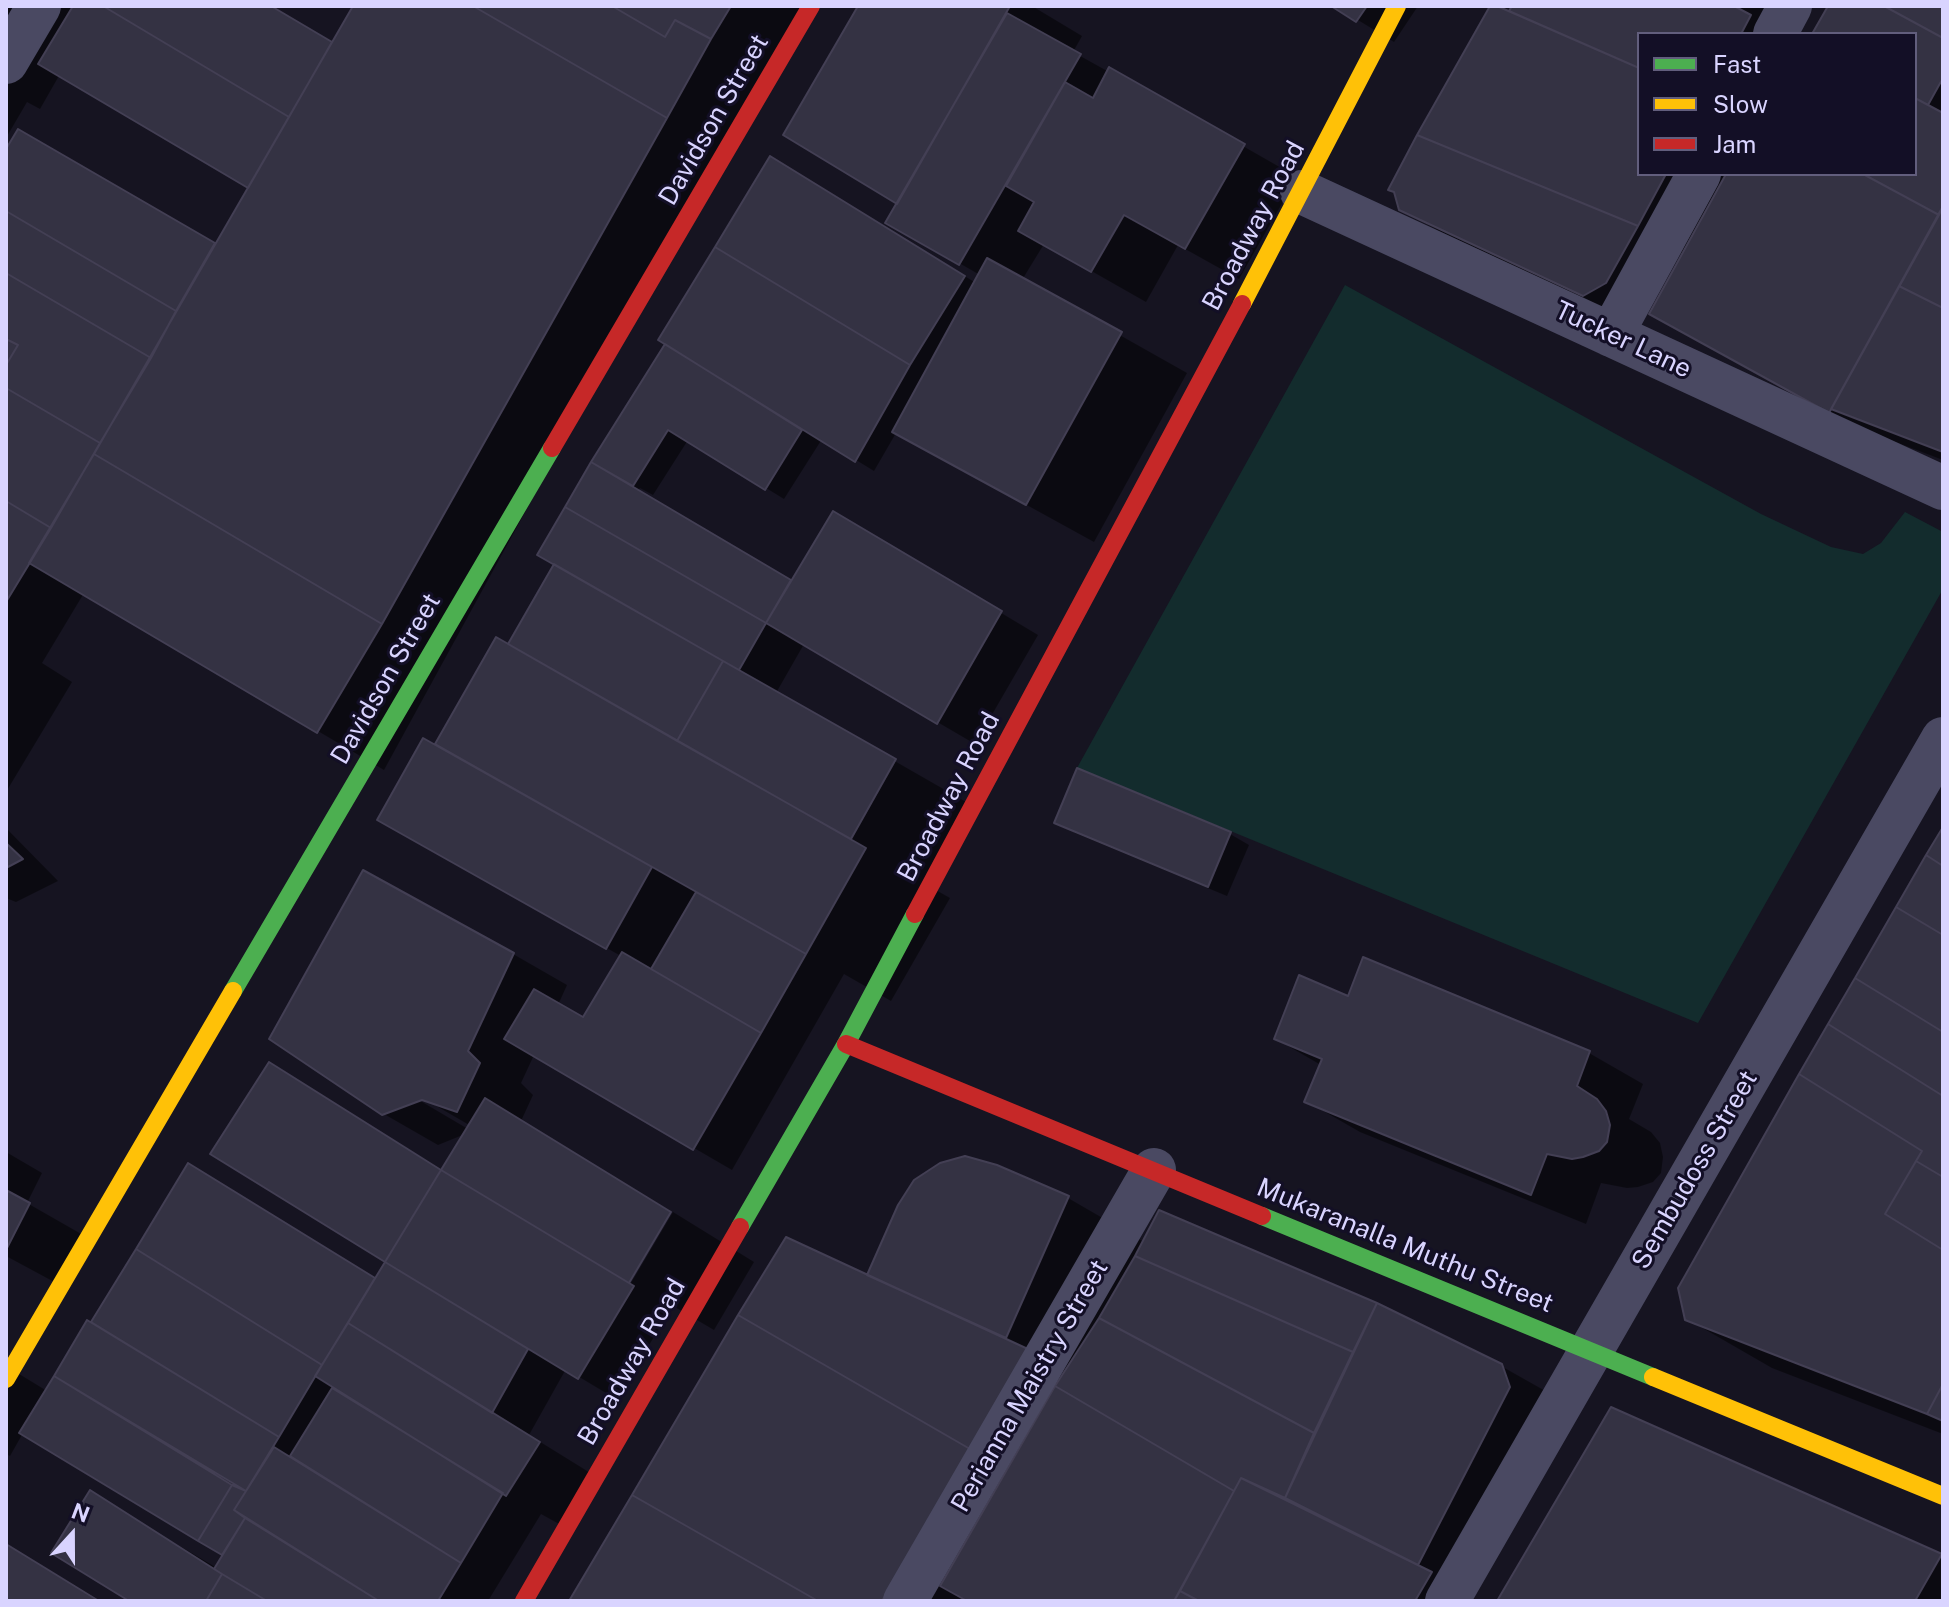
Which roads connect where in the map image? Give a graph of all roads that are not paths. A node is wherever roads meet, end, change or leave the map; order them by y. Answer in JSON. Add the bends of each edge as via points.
{"nodes":[{"id":1,"x":39,"y":6,"type":"edge"},
{"id":2,"x":811,"y":6,"type":"edge"},
{"id":3,"x":1397,"y":6,"type":"edge"},
{"id":4,"x":1790,"y":6,"type":"edge"},
{"id":5,"x":1776,"y":32,"type":"edge"},
{"id":6,"x":6,"y":62,"type":"edge"},
{"id":7,"x":1698,"y":176,"type":"edge"},
{"id":8,"x":1302,"y":192,"type":"junction"},
{"id":9,"x":1611,"y":335,"type":"junction"},
{"id":10,"x":1943,"y":488,"type":"edge"},
{"id":11,"x":1943,"y":739,"type":"edge"},
{"id":12,"x":846,"y":1044,"type":"junction"},
{"id":13,"x":1154,"y":1170,"type":"junction"},
{"id":14,"x":1590,"y":1351,"type":"junction"},
{"id":15,"x":6,"y":1379,"type":"edge"},
{"id":16,"x":1943,"y":1496,"type":"edge"},
{"id":17,"x":524,"y":1601,"type":"edge"},
{"id":18,"x":905,"y":1601,"type":"edge"},
{"id":19,"x":1447,"y":1601,"type":"edge"}],
"edges":[{"from":1,"to":6,"type":"street"},
{"from":2,"to":15,"type":"street","name":"Davidson Street"},
{"from":3,"to":8,"type":"street","name":"Broadway Road"},
{"from":4,"to":5,"type":"street"},
{"from":7,"to":9,"type":"street"},
{"from":8,"to":9,"type":"street","name":"Tucker Lane"},
{"from":8,"to":12,"type":"street","name":"Broadway Road"},
{"from":9,"to":10,"type":"street","name":"Tucker Lane"},
{"from":11,"to":14,"type":"street","name":"Sembudoss Street"},
{"from":12,"to":13,"type":"street","name":"Mukaranalla Muthu Street"},
{"from":12,"to":17,"type":"street","name":"Broadway Road"},
{"from":13,"to":14,"type":"street","name":"Mukaranalla Muthu Street"},
{"from":13,"to":18,"type":"street","name":"Perianna Maistry Street"},
{"from":14,"to":16,"type":"street","name":"Mukaranalla Muthu Street"},
{"from":14,"to":19,"type":"street","name":"Sembudoss Street"}]}
